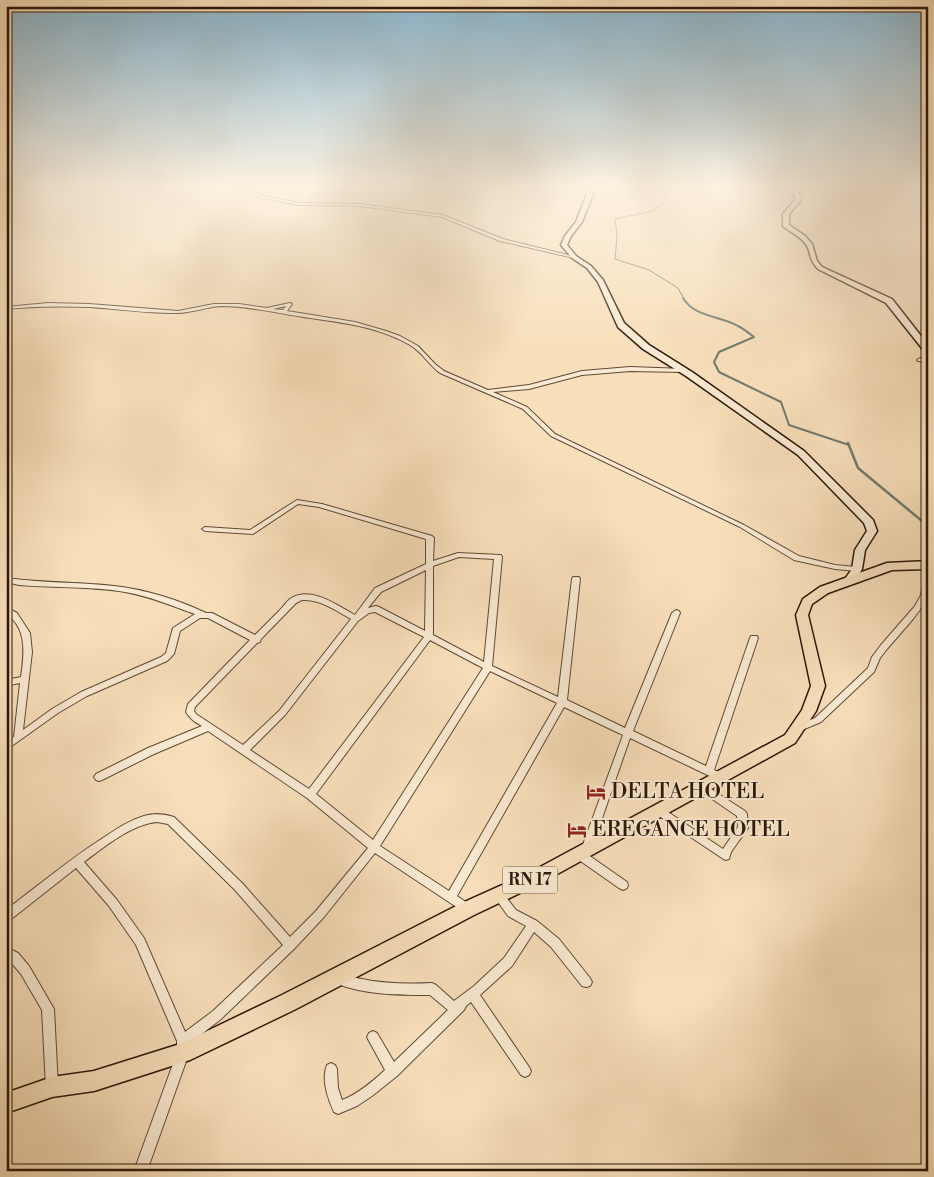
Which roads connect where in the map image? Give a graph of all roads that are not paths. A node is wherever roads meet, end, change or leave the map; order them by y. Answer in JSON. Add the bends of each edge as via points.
{"nodes":[{"id":1,"x":507,"y":240,"type":"edge"},
{"id":2,"x":566,"y":240,"type":"edge"},
{"id":3,"x":806,"y":240,"type":"edge"},
{"id":4,"x":574,"y":257,"type":"junction"},
{"id":5,"x":6,"y":308,"type":"edge"},
{"id":6,"x":265,"y":308,"type":"junction"},
{"id":7,"x":284,"y":312,"type":"junction"},
{"id":8,"x":928,"y":350,"type":"edge"},
{"id":9,"x":920,"y":360,"type":"dead end"},
{"id":10,"x":928,"y":360,"type":"edge"},
{"id":11,"x":683,"y":370,"type":"junction"},
{"id":12,"x":487,"y":391,"type":"junction"},
{"id":13,"x":205,"y":529,"type":"dead end"},
{"id":14,"x":430,"y":565,"type":"junction"},
{"id":15,"x":928,"y":565,"type":"edge"},
{"id":16,"x":854,"y":574,"type":"junction"},
{"id":17,"x":576,"y":579,"type":"dead end"},
{"id":18,"x":6,"y":580,"type":"edge"},
{"id":19,"x":928,"y":580,"type":"edge"},
{"id":20,"x":6,"y":610,"type":"edge"},
{"id":21,"x":676,"y":613,"type":"dead end"},
{"id":22,"x":203,"y":614,"type":"junction"},
{"id":23,"x":356,"y":619,"type":"junction"},
{"id":24,"x":429,"y":636,"type":"junction"},
{"id":25,"x":754,"y":638,"type":"dead end"},
{"id":26,"x":257,"y":640,"type":"junction"},
{"id":27,"x":488,"y":667,"type":"junction"},
{"id":28,"x":24,"y":679,"type":"junction"},
{"id":29,"x":6,"y":684,"type":"edge"},
{"id":30,"x":562,"y":703,"type":"junction"},
{"id":31,"x":209,"y":727,"type":"junction"},
{"id":32,"x":799,"y":728,"type":"junction"},
{"id":33,"x":627,"y":734,"type":"junction"},
{"id":34,"x":18,"y":738,"type":"junction"},
{"id":35,"x":6,"y":747,"type":"edge"},
{"id":36,"x":244,"y":750,"type":"junction"},
{"id":37,"x":715,"y":775,"type":"junction"},
{"id":38,"x":99,"y":777,"type":"dead end"},
{"id":39,"x":702,"y":787,"type":"junction"},
{"id":40,"x":310,"y":795,"type":"junction"},
{"id":41,"x":659,"y":811,"type":"junction"},
{"id":42,"x":374,"y":847,"type":"junction"},
{"id":43,"x":583,"y":853,"type":"junction"},
{"id":44,"x":77,"y":861,"type":"junction"},
{"id":45,"x":623,"y":884,"type":"dead end"},
{"id":46,"x":498,"y":895,"type":"junction"},
{"id":47,"x":450,"y":898,"type":"junction"},
{"id":48,"x":468,"y":909,"type":"junction"},
{"id":49,"x":6,"y":917,"type":"edge"},
{"id":50,"x":533,"y":924,"type":"junction"},
{"id":51,"x":290,"y":945,"type":"junction"},
{"id":52,"x":6,"y":952,"type":"edge"},
{"id":53,"x":335,"y":978,"type":"junction"},
{"id":54,"x":586,"y":982,"type":"dead end"},
{"id":55,"x":469,"y":997,"type":"junction"},
{"id":56,"x":373,"y":1037,"type":"dead end"},
{"id":57,"x":183,"y":1047,"type":"junction"},
{"id":58,"x":331,"y":1069,"type":"dead end"},
{"id":59,"x":525,"y":1070,"type":"dead end"},
{"id":60,"x":393,"y":1072,"type":"junction"},
{"id":61,"x":52,"y":1087,"type":"junction"},
{"id":62,"x":6,"y":1103,"type":"edge"},
{"id":63,"x":140,"y":1171,"type":"edge"}],
"edges":[{"from":1,"to":4,"type":"street"},
{"from":2,"to":4,"type":"street","via":[[566,248]]},
{"from":3,"to":8,"type":"street","via":[[814,261],[828,273],[889,301],[908,329]]},
{"from":4,"to":11,"type":"street","via":[[589,267],[605,288],[618,322],[646,346]]},
{"from":5,"to":6,"type":"street","via":[[52,304],[183,312],[217,305]]},
{"from":6,"to":7,"type":"street"},
{"from":6,"to":7,"type":"street","via":[[290,304]]},
{"from":7,"to":12,"type":"street","via":[[371,328],[396,336],[419,348],[442,372]]},
{"from":9,"to":10,"type":"street"},
{"from":11,"to":12,"type":"street","via":[[630,369],[582,373],[537,385]]},
{"from":11,"to":16,"type":"street","via":[[801,453],[869,522],[872,531],[860,550]]},
{"from":12,"to":16,"type":"street","via":[[525,408],[553,435],[742,526],[797,558]]},
{"from":13,"to":14,"type":"street","via":[[252,532],[297,502],[312,504],[430,538]]},
{"from":14,"to":23,"type":"street","via":[[378,590]]},
{"from":14,"to":24,"type":"street"},
{"from":14,"to":27,"type":"street","via":[[458,555],[498,557]]},
{"from":15,"to":16,"type":"main road","number":"RN 17","via":[[891,566]]},
{"from":16,"to":32,"type":"main road","number":"RN 17","via":[[807,602],[802,615],[818,686]]},
{"from":17,"to":30,"type":"street"},
{"from":18,"to":22,"type":"street","via":[[132,591]]},
{"from":19,"to":32,"type":"street","via":[[927,592],[911,620],[890,639],[872,670],[818,720]]},
{"from":20,"to":28,"type":"street","via":[[14,615],[26,633],[28,652]]},
{"from":21,"to":33,"type":"street"},
{"from":22,"to":26,"type":"street"},
{"from":22,"to":34,"type":"street","via":[[176,630],[170,654],[164,659],[84,694]]},
{"from":23,"to":24,"type":"street","via":[[376,609]]},
{"from":23,"to":26,"type":"street","via":[[311,596],[300,596]]},
{"from":23,"to":36,"type":"street","via":[[282,713]]},
{"from":24,"to":27,"type":"street"},
{"from":24,"to":40,"type":"street"},
{"from":25,"to":37,"type":"street"},
{"from":26,"to":31,"type":"street","via":[[191,706],[193,716]]},
{"from":27,"to":30,"type":"street"},
{"from":27,"to":42,"type":"street"},
{"from":28,"to":29,"type":"street"},
{"from":28,"to":34,"type":"street"},
{"from":30,"to":33,"type":"street"},
{"from":30,"to":47,"type":"street"},
{"from":31,"to":36,"type":"street"},
{"from":31,"to":38,"type":"street"},
{"from":32,"to":37,"type":"main road","number":"RN 17","via":[[790,739]]},
{"from":33,"to":37,"type":"street"},
{"from":33,"to":43,"type":"street"},
{"from":34,"to":35,"type":"street"},
{"from":36,"to":40,"type":"street"},
{"from":37,"to":39,"type":"main road","number":"RN 17"},
{"from":39,"to":41,"type":"main road","number":"RN 17"},
{"from":39,"to":41,"type":"street","via":[[742,814],[743,828],[725,856]]},
{"from":40,"to":42,"type":"street"},
{"from":41,"to":43,"type":"main road","number":"RN 17"},
{"from":42,"to":47,"type":"street"},
{"from":42,"to":51,"type":"street","via":[[320,914]]},
{"from":43,"to":45,"type":"street"},
{"from":43,"to":46,"type":"main road","number":"RN 17"},
{"from":44,"to":49,"type":"street"},
{"from":44,"to":51,"type":"street","via":[[135,823],[160,817],[171,820],[239,887]]},
{"from":44,"to":57,"type":"street","via":[[113,903],[140,942]]},
{"from":46,"to":48,"type":"main road","number":"RN 17"},
{"from":46,"to":50,"type":"street","via":[[512,912]]},
{"from":47,"to":48,"type":"street"},
{"from":48,"to":53,"type":"main road","number":"RN 17"},
{"from":50,"to":54,"type":"street","via":[[554,943]]},
{"from":50,"to":55,"type":"street","via":[[508,962]]},
{"from":51,"to":57,"type":"street"},
{"from":52,"to":61,"type":"street","via":[[25,970],[48,1009]]},
{"from":53,"to":55,"type":"street","via":[[363,986],[432,989],[454,1008]]},
{"from":53,"to":57,"type":"main road","number":"RN 17"},
{"from":55,"to":59,"type":"street"},
{"from":55,"to":60,"type":"street"},
{"from":56,"to":60,"type":"street"},
{"from":57,"to":61,"type":"main road","number":"RN 17","via":[[94,1081]]},
{"from":57,"to":63,"type":"street"},
{"from":58,"to":60,"type":"street","via":[[338,1108],[348,1105]]},
{"from":61,"to":62,"type":"main road","number":"RN 17"}]}
